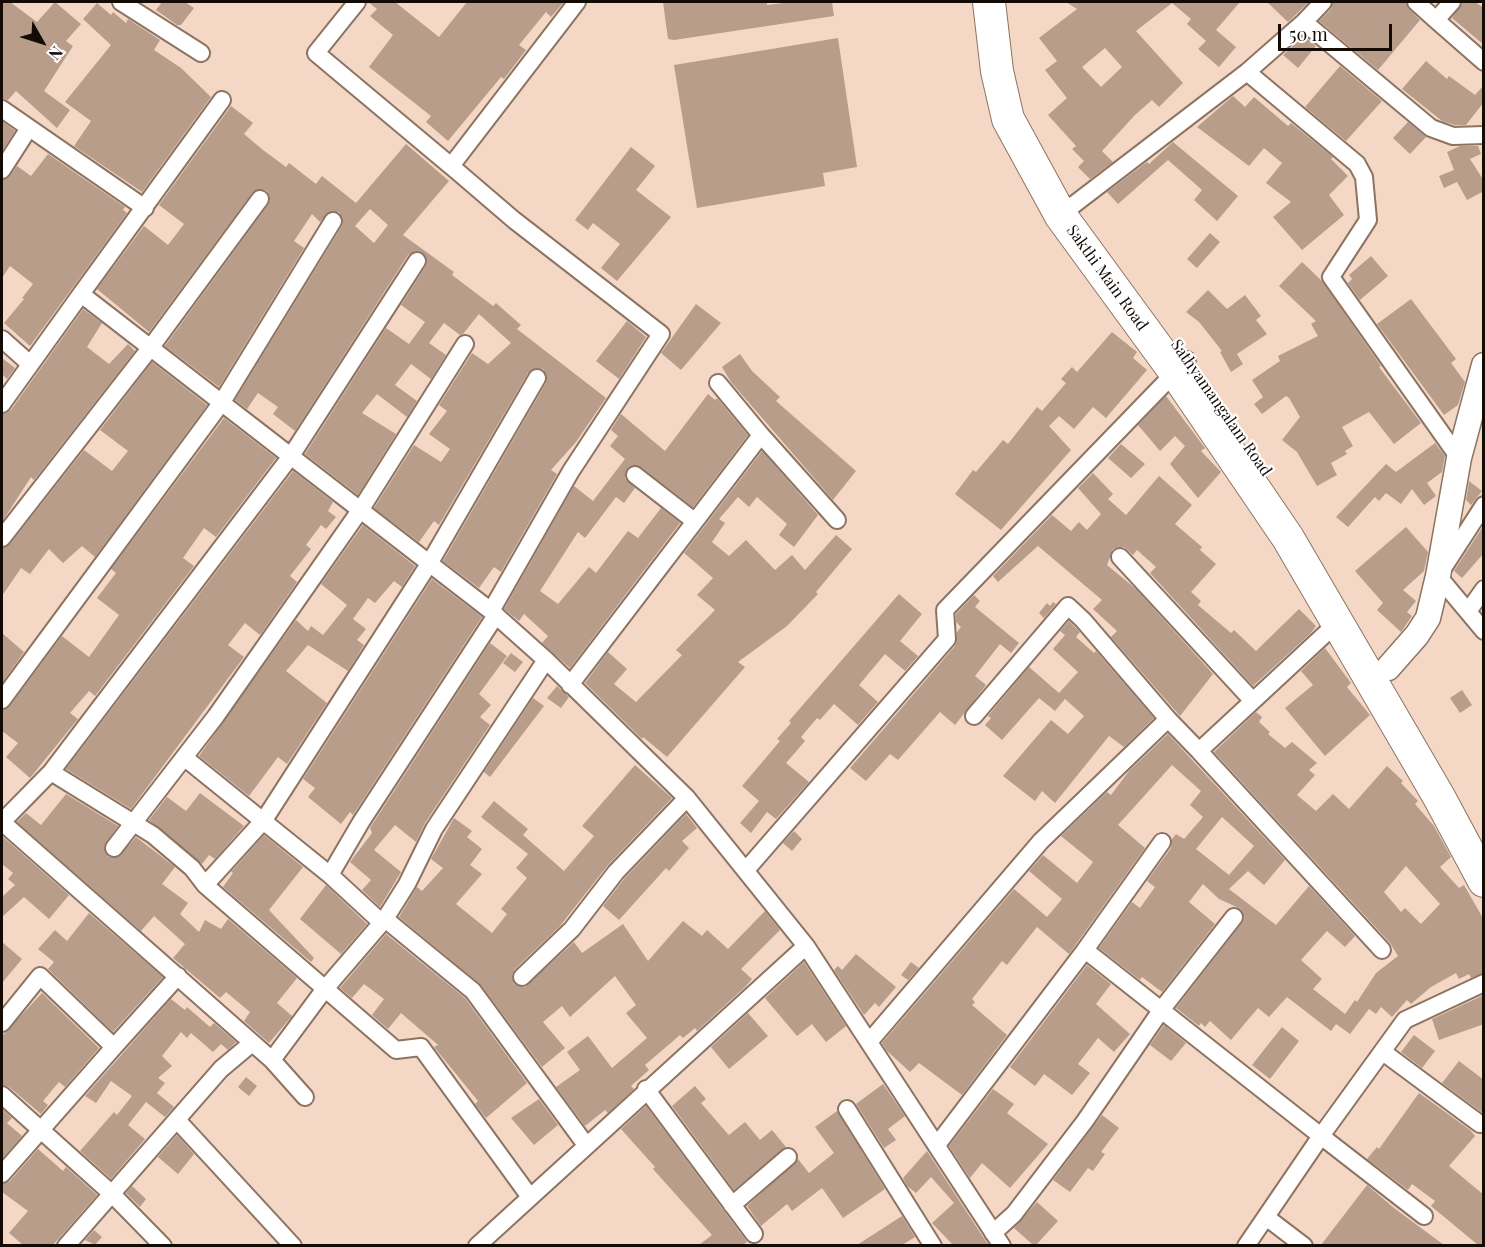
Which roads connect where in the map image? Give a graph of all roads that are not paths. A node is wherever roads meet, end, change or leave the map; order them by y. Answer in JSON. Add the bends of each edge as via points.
{"nodes":[{"id":1,"x":121,"y":2,"type":"edge"},
{"id":2,"x":357,"y":2,"type":"edge"},
{"id":3,"x":577,"y":2,"type":"edge"},
{"id":4,"x":989,"y":2,"type":"edge"},
{"id":5,"x":1006,"y":2,"type":"edge"},
{"id":6,"x":1323,"y":2,"type":"edge"},
{"id":7,"x":1416,"y":2,"type":"edge"},
{"id":8,"x":1452,"y":2,"type":"edge"},
{"id":9,"x":1436,"y":20,"type":"junction"},
{"id":10,"x":1304,"y":22,"type":"junction"},
{"id":11,"x":201,"y":53,"type":"dead end"},
{"id":12,"x":1484,"y":63,"type":"edge"},
{"id":13,"x":1247,"y":72,"type":"junction"},
{"id":14,"x":222,"y":100,"type":"dead end"},
{"id":15,"x":2,"y":109,"type":"edge"},
{"id":16,"x":29,"y":128,"type":"junction"},
{"id":17,"x":1484,"y":135,"type":"edge"},
{"id":18,"x":451,"y":166,"type":"junction"},
{"id":19,"x":2,"y":170,"type":"edge"},
{"id":20,"x":260,"y":199,"type":"dead end"},
{"id":21,"x":1072,"y":206,"type":"junction"},
{"id":22,"x":146,"y":208,"type":"junction"},
{"id":23,"x":333,"y":220,"type":"dead end"},
{"id":24,"x":417,"y":261,"type":"dead end"},
{"id":25,"x":81,"y":294,"type":"junction"},
{"id":26,"x":2,"y":339,"type":"edge"},
{"id":27,"x":465,"y":344,"type":"dead end"},
{"id":28,"x":151,"y":346,"type":"junction"},
{"id":29,"x":30,"y":364,"type":"junction"},
{"id":30,"x":1484,"y":365,"type":"edge"},
{"id":31,"x":1181,"y":366,"type":"junction"},
{"id":32,"x":537,"y":378,"type":"dead end"},
{"id":33,"x":718,"y":383,"type":"dead end"},
{"id":34,"x":222,"y":402,"type":"junction"},
{"id":35,"x":2,"y":404,"type":"edge"},
{"id":36,"x":761,"y":435,"type":"junction"},
{"id":37,"x":291,"y":456,"type":"junction"},
{"id":38,"x":1459,"y":458,"type":"junction"},
{"id":39,"x":635,"y":475,"type":"dead end"},
{"id":40,"x":1484,"y":505,"type":"edge"},
{"id":41,"x":361,"y":509,"type":"junction"},
{"id":42,"x":693,"y":520,"type":"junction"},
{"id":43,"x":837,"y":520,"type":"dead end"},
{"id":44,"x":2,"y":538,"type":"edge"},
{"id":45,"x":1120,"y":557,"type":"dead end"},
{"id":46,"x":429,"y":564,"type":"junction"},
{"id":47,"x":1438,"y":576,"type":"junction"},
{"id":48,"x":1484,"y":589,"type":"edge"},
{"id":49,"x":1469,"y":610,"type":"junction"},
{"id":50,"x":494,"y":613,"type":"junction"},
{"id":51,"x":1337,"y":623,"type":"junction"},
{"id":52,"x":1484,"y":631,"type":"edge"},
{"id":53,"x":546,"y":660,"type":"junction"},
{"id":54,"x":1389,"y":668,"type":"junction"},
{"id":55,"x":570,"y":685,"type":"junction"},
{"id":56,"x":2,"y":700,"type":"edge"},
{"id":57,"x":1252,"y":700,"type":"junction"},
{"id":58,"x":975,"y":716,"type":"dead end"},
{"id":59,"x":1168,"y":719,"type":"junction"},
{"id":60,"x":1199,"y":751,"type":"junction"},
{"id":61,"x":185,"y":758,"type":"junction"},
{"id":62,"x":51,"y":772,"type":"junction"},
{"id":63,"x":687,"y":798,"type":"junction"},
{"id":64,"x":264,"y":820,"type":"junction"},
{"id":65,"x":2,"y":822,"type":"edge"},
{"id":66,"x":134,"y":823,"type":"junction"},
{"id":67,"x":1484,"y":838,"type":"edge"},
{"id":68,"x":1162,"y":842,"type":"dead end"},
{"id":69,"x":114,"y":848,"type":"dead end"},
{"id":70,"x":746,"y":870,"type":"junction"},
{"id":71,"x":330,"y":875,"type":"junction"},
{"id":72,"x":1484,"y":881,"type":"edge"},
{"id":73,"x":205,"y":885,"type":"junction"},
{"id":74,"x":1234,"y":917,"type":"dead end"},
{"id":75,"x":383,"y":921,"type":"junction"},
{"id":76,"x":806,"y":946,"type":"junction"},
{"id":77,"x":1084,"y":950,"type":"junction"},
{"id":78,"x":1382,"y":950,"type":"dead end"},
{"id":79,"x":178,"y":976,"type":"junction"},
{"id":80,"x":522,"y":977,"type":"dead end"},
{"id":81,"x":1484,"y":983,"type":"edge"},
{"id":82,"x":324,"y":990,"type":"junction"},
{"id":83,"x":1162,"y":1009,"type":"junction"},
{"id":84,"x":2,"y":1023,"type":"edge"},
{"id":85,"x":252,"y":1042,"type":"junction"},
{"id":86,"x":869,"y":1042,"type":"junction"},
{"id":87,"x":114,"y":1047,"type":"junction"},
{"id":88,"x":1383,"y":1052,"type":"junction"},
{"id":89,"x":272,"y":1060,"type":"junction"},
{"id":90,"x":646,"y":1089,"type":"junction"},
{"id":91,"x":2,"y":1095,"type":"edge"},
{"id":92,"x":305,"y":1097,"type":"dead end"},
{"id":93,"x":847,"y":1109,"type":"dead end"},
{"id":94,"x":177,"y":1120,"type":"junction"},
{"id":95,"x":1479,"y":1124,"type":"dead end"},
{"id":96,"x":40,"y":1130,"type":"junction"},
{"id":97,"x":1321,"y":1136,"type":"junction"},
{"id":98,"x":586,"y":1145,"type":"junction"},
{"id":99,"x":937,"y":1145,"type":"junction"},
{"id":100,"x":788,"y":1157,"type":"dead end"},
{"id":101,"x":2,"y":1174,"type":"edge"},
{"id":102,"x":112,"y":1194,"type":"junction"},
{"id":103,"x":530,"y":1197,"type":"junction"},
{"id":104,"x":732,"y":1205,"type":"junction"},
{"id":105,"x":1424,"y":1216,"type":"dead end"},
{"id":106,"x":1266,"y":1217,"type":"junction"},
{"id":107,"x":754,"y":1234,"type":"dead end"},
{"id":108,"x":998,"y":1239,"type":"edge"},
{"id":109,"x":66,"y":1245,"type":"edge"},
{"id":110,"x":163,"y":1245,"type":"edge"},
{"id":111,"x":293,"y":1245,"type":"edge"},
{"id":112,"x":477,"y":1245,"type":"edge"},
{"id":113,"x":933,"y":1245,"type":"edge"},
{"id":114,"x":1246,"y":1245,"type":"edge"},
{"id":115,"x":1304,"y":1245,"type":"edge"}],
"edges":[{"from":1,"to":11,"type":"street"},
{"from":2,"to":18,"type":"street","via":[[316,53]]},
{"from":3,"to":18,"type":"street"},
{"from":4,"to":31,"type":"highway","name":"Sakthi Main Road","via":[[997,71],[1008,119],[1061,216]]},
{"from":5,"to":21,"type":"highway","name":"Sathyamangalam Road","via":[[1013,63],[1024,109]]},
{"from":6,"to":10,"type":"street"},
{"from":7,"to":9,"type":"street"},
{"from":8,"to":9,"type":"street"},
{"from":9,"to":12,"type":"street"},
{"from":10,"to":13,"type":"street"},
{"from":10,"to":17,"type":"street","via":[[1431,128],[1453,136]]},
{"from":13,"to":21,"type":"street"},
{"from":13,"to":38,"type":"street","via":[[1357,165],[1364,177],[1368,220],[1330,277]]},
{"from":14,"to":22,"type":"street"},
{"from":15,"to":16,"type":"street"},
{"from":16,"to":19,"type":"street"},
{"from":16,"to":22,"type":"street"},
{"from":18,"to":50,"type":"street","via":[[661,334],[571,471]]},
{"from":20,"to":28,"type":"street"},
{"from":21,"to":31,"type":"highway","name":"Sathyamangalam Road"},
{"from":22,"to":25,"type":"street"},
{"from":23,"to":34,"type":"street"},
{"from":24,"to":37,"type":"street"},
{"from":25,"to":28,"type":"street"},
{"from":25,"to":29,"type":"street"},
{"from":26,"to":29,"type":"street"},
{"from":27,"to":41,"type":"street"},
{"from":28,"to":34,"type":"street"},
{"from":28,"to":44,"type":"street"},
{"from":29,"to":35,"type":"street"},
{"from":30,"to":38,"type":"street"},
{"from":31,"to":51,"type":"highway","name":"Sakthi Main Road"},
{"from":31,"to":54,"type":"highway","name":"Sathyamangalam Road","via":[[1247,440]]},
{"from":31,"to":70,"type":"street","via":[[945,610],[947,639]]},
{"from":32,"to":46,"type":"street"},
{"from":33,"to":36,"type":"street"},
{"from":34,"to":37,"type":"street"},
{"from":34,"to":56,"type":"street"},
{"from":36,"to":42,"type":"street"},
{"from":36,"to":43,"type":"street"},
{"from":37,"to":41,"type":"street"},
{"from":37,"to":62,"type":"street"},
{"from":38,"to":47,"type":"street"},
{"from":39,"to":42,"type":"street"},
{"from":40,"to":47,"type":"street"},
{"from":41,"to":46,"type":"street"},
{"from":41,"to":61,"type":"street"},
{"from":42,"to":55,"type":"street"},
{"from":45,"to":57,"type":"street"},
{"from":46,"to":50,"type":"street"},
{"from":46,"to":64,"type":"street"},
{"from":47,"to":49,"type":"street"},
{"from":47,"to":54,"type":"street","via":[[1428,618]]},
{"from":48,"to":49,"type":"street"},
{"from":49,"to":52,"type":"street"},
{"from":50,"to":53,"type":"street"},
{"from":50,"to":71,"type":"street"},
{"from":51,"to":57,"type":"street"},
{"from":51,"to":72,"type":"highway","name":"Sakthi Main Road"},
{"from":53,"to":55,"type":"street"},
{"from":53,"to":75,"type":"street","via":[[434,829],[407,884]]},
{"from":54,"to":67,"type":"highway","name":"Sathyamangalam Road"},
{"from":55,"to":63,"type":"street"},
{"from":57,"to":60,"type":"street"},
{"from":58,"to":59,"type":"street","via":[[1068,606]]},
{"from":59,"to":60,"type":"street"},
{"from":59,"to":86,"type":"street","via":[[1041,841]]},
{"from":60,"to":78,"type":"street"},
{"from":61,"to":64,"type":"street"},
{"from":61,"to":66,"type":"street"},
{"from":62,"to":65,"type":"street"},
{"from":62,"to":66,"type":"street"},
{"from":63,"to":70,"type":"street"},
{"from":63,"to":80,"type":"street","via":[[616,872],[572,929]]},
{"from":64,"to":71,"type":"street"},
{"from":64,"to":73,"type":"street"},
{"from":65,"to":79,"type":"street"},
{"from":66,"to":69,"type":"street"},
{"from":66,"to":73,"type":"street","via":[[192,868]]},
{"from":68,"to":77,"type":"street"},
{"from":70,"to":76,"type":"street"},
{"from":71,"to":75,"type":"street"},
{"from":73,"to":82,"type":"street","via":[[296,961]]},
{"from":74,"to":83,"type":"street"},
{"from":75,"to":82,"type":"street"},
{"from":75,"to":98,"type":"street","via":[[473,991]]},
{"from":76,"to":86,"type":"street"},
{"from":76,"to":90,"type":"street"},
{"from":77,"to":83,"type":"street"},
{"from":77,"to":99,"type":"street"},
{"from":79,"to":85,"type":"street"},
{"from":79,"to":87,"type":"street"},
{"from":81,"to":88,"type":"street","via":[[1405,1020]]},
{"from":82,"to":89,"type":"street"},
{"from":82,"to":103,"type":"street","via":[[396,1050],[421,1047]]},
{"from":83,"to":97,"type":"street"},
{"from":83,"to":108,"type":"street"},
{"from":84,"to":87,"type":"street","via":[[40,976]]},
{"from":85,"to":89,"type":"street"},
{"from":85,"to":94,"type":"street","via":[[221,1069]]},
{"from":86,"to":99,"type":"street"},
{"from":87,"to":96,"type":"street"},
{"from":88,"to":95,"type":"street"},
{"from":88,"to":97,"type":"street"},
{"from":89,"to":92,"type":"street"},
{"from":90,"to":98,"type":"street"},
{"from":90,"to":104,"type":"street"},
{"from":91,"to":96,"type":"street"},
{"from":93,"to":113,"type":"street"},
{"from":94,"to":102,"type":"street"},
{"from":94,"to":111,"type":"street"},
{"from":96,"to":101,"type":"street"},
{"from":96,"to":102,"type":"street"},
{"from":97,"to":105,"type":"street"},
{"from":97,"to":106,"type":"street"},
{"from":98,"to":103,"type":"street"},
{"from":99,"to":108,"type":"street"},
{"from":100,"to":104,"type":"street"},
{"from":102,"to":109,"type":"street"},
{"from":102,"to":110,"type":"street"},
{"from":103,"to":112,"type":"street"},
{"from":104,"to":107,"type":"street"},
{"from":106,"to":114,"type":"street"},
{"from":106,"to":115,"type":"street"}]}
